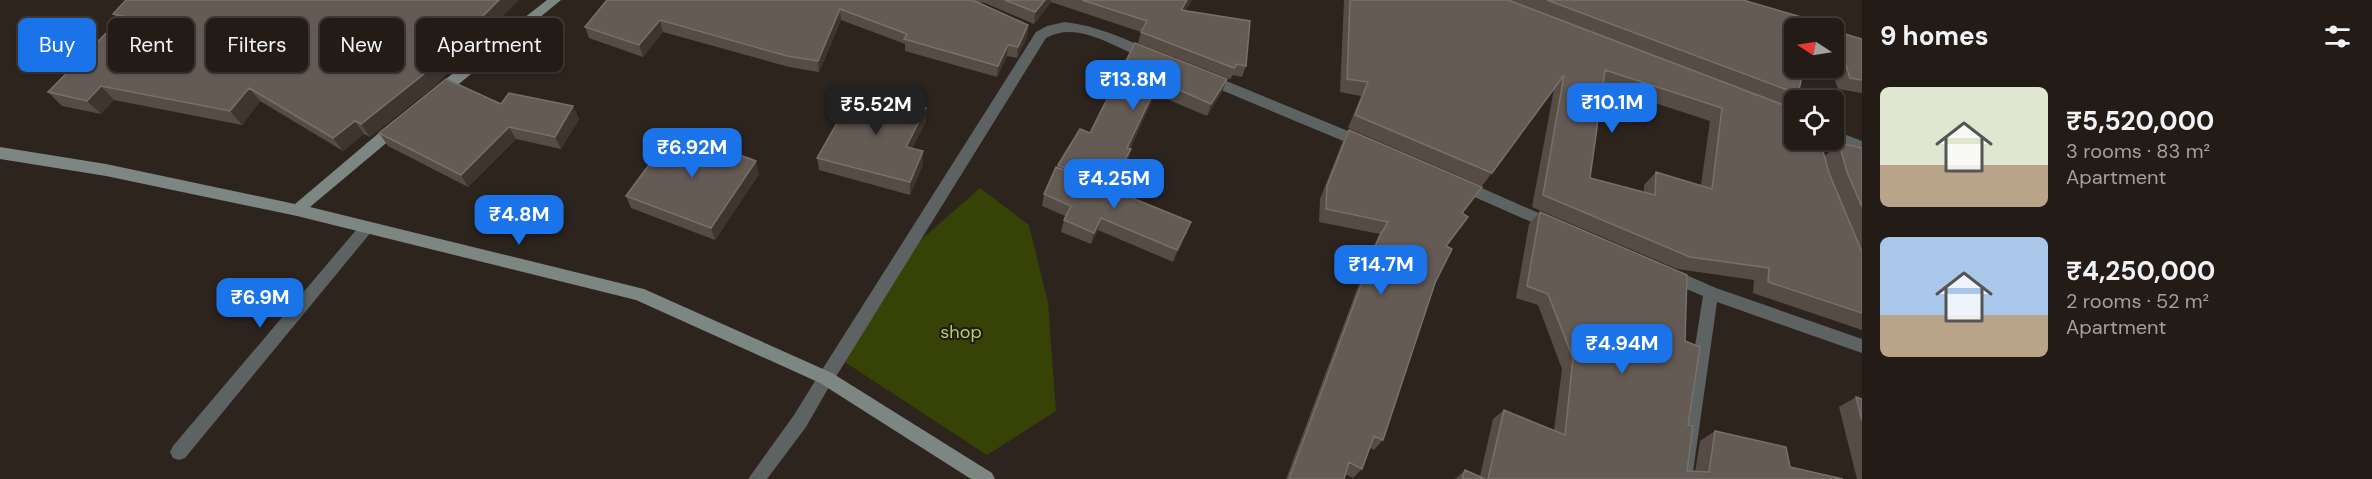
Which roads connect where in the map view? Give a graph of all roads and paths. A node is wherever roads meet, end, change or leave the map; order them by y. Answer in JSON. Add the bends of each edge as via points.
{"nodes":[{"id":1,"x":555,"y":0,"type":"edge"},
{"id":2,"x":1170,"y":63,"type":"edge"},
{"id":3,"x":1191,"y":71,"type":"edge"},
{"id":4,"x":427,"y":103,"type":"edge"},
{"id":5,"x":408,"y":117,"type":"edge"},
{"id":6,"x":1844,"y":140,"type":"edge"},
{"id":7,"x":1862,"y":147,"type":"edge"},
{"id":8,"x":1375,"y":148,"type":"edge"},
{"id":9,"x":0,"y":153,"type":"edge"},
{"id":10,"x":1440,"y":177,"type":"edge"},
{"id":11,"x":297,"y":210,"type":"junction"},
{"id":12,"x":367,"y":227,"type":"junction"},
{"id":13,"x":1570,"y":232,"type":"edge"},
{"id":14,"x":1657,"y":270,"type":"edge"},
{"id":15,"x":1712,"y":293,"type":"junction"},
{"id":16,"x":1862,"y":346,"type":"edge"},
{"id":17,"x":826,"y":378,"type":"junction"},
{"id":18,"x":179,"y":452,"type":"dead end"},
{"id":19,"x":762,"y":472,"type":"edge"},
{"id":20,"x":986,"y":479,"type":"edge"},
{"id":21,"x":1683,"y":479,"type":"edge"}],
"edges":[{"from":1,"to":4,"type":"street"},
{"from":2,"to":17,"type":"street","via":[[1083,29],[1059,27],[1036,33]]},
{"from":3,"to":8,"type":"street"},
{"from":5,"to":11,"type":"street"},
{"from":6,"to":7,"type":"street"},
{"from":9,"to":11,"type":"street","via":[[106,170]]},
{"from":10,"to":13,"type":"street"},
{"from":11,"to":12,"type":"street"},
{"from":12,"to":17,"type":"street","via":[[639,294]]},
{"from":12,"to":18,"type":"street"},
{"from":14,"to":15,"type":"street"},
{"from":15,"to":16,"type":"street"},
{"from":15,"to":21,"type":"street"},
{"from":17,"to":19,"type":"street"},
{"from":17,"to":20,"type":"street"}]}
